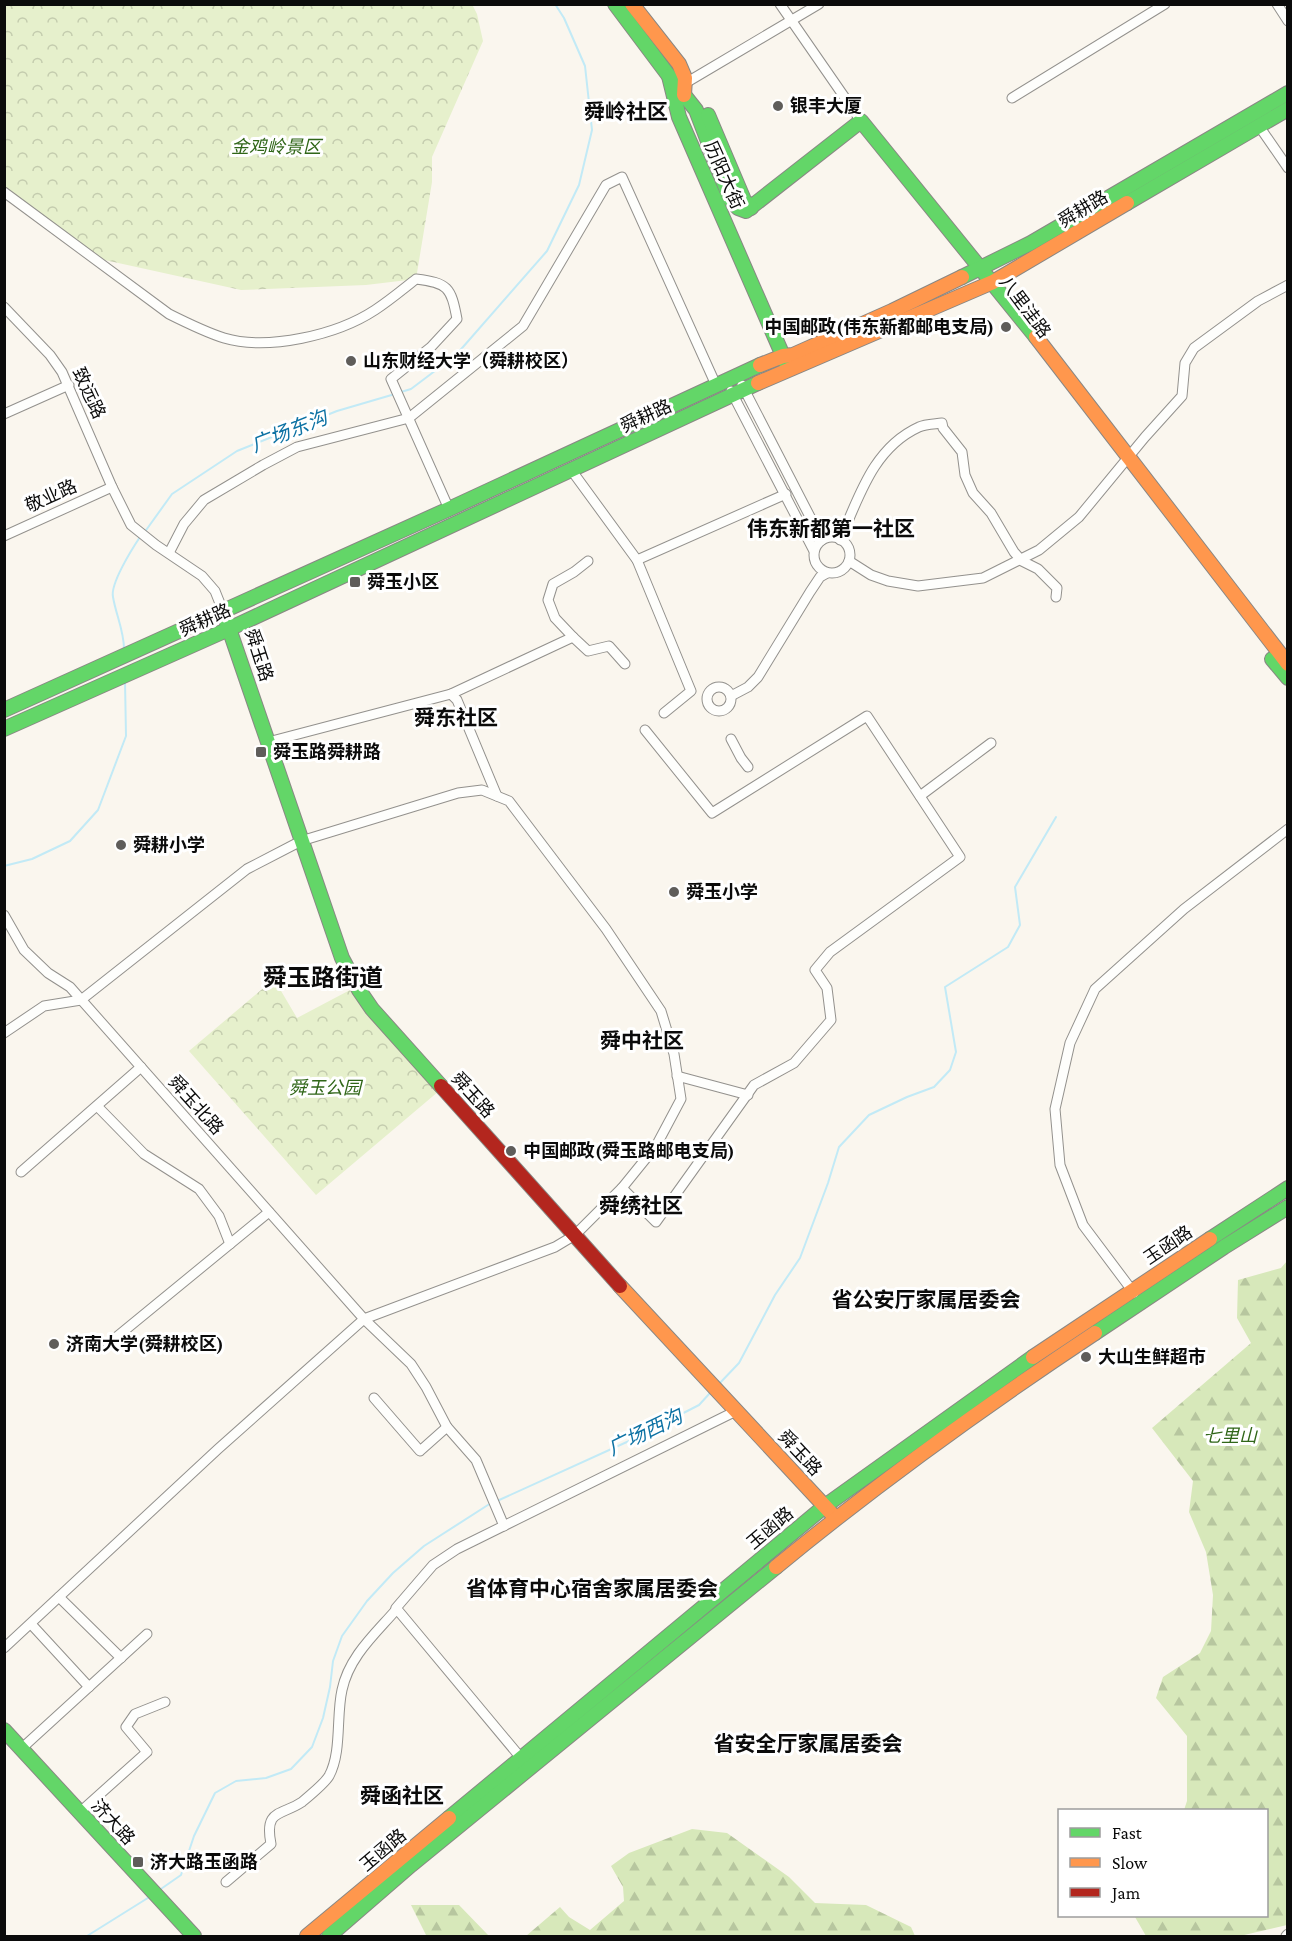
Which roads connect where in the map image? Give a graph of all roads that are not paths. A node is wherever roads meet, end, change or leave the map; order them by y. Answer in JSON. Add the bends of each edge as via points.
{"nodes":[{"id":1,"x":615,"y":4,"type":"edge"},
{"id":2,"x":632,"y":4,"type":"edge"},
{"id":3,"x":780,"y":4,"type":"edge"},
{"id":4,"x":819,"y":4,"type":"edge"},
{"id":5,"x":1165,"y":4,"type":"edge"},
{"id":6,"x":1277,"y":4,"type":"edge"},
{"id":7,"x":792,"y":21,"type":"junction"},
{"id":8,"x":1287,"y":21,"type":"edge"},
{"id":9,"x":669,"y":76,"type":"junction"},
{"id":10,"x":686,"y":82,"type":"junction"},
{"id":11,"x":1287,"y":93,"type":"edge"},
{"id":12,"x":1012,"y":98,"type":"dead end"},
{"id":13,"x":1287,"y":109,"type":"edge"},
{"id":14,"x":861,"y":121,"type":"junction"},
{"id":15,"x":1259,"y":126,"type":"junction"},
{"id":16,"x":1287,"y":168,"type":"edge"},
{"id":17,"x":4,"y":192,"type":"edge"},
{"id":18,"x":981,"y":266,"type":"junction"},
{"id":19,"x":989,"y":284,"type":"junction"},
{"id":20,"x":1287,"y":285,"type":"edge"},
{"id":21,"x":4,"y":307,"type":"edge"},
{"id":22,"x":791,"y":362,"type":"junction"},
{"id":23,"x":726,"y":380,"type":"junction"},
{"id":24,"x":69,"y":385,"type":"junction"},
{"id":25,"x":739,"y":392,"type":"junction"},
{"id":26,"x":4,"y":414,"type":"edge"},
{"id":27,"x":410,"y":418,"type":"junction"},
{"id":28,"x":1125,"y":461,"type":"junction"},
{"id":29,"x":572,"y":471,"type":"junction"},
{"id":30,"x":112,"y":487,"type":"junction"},
{"id":31,"x":786,"y":494,"type":"junction"},
{"id":32,"x":449,"y":509,"type":"junction"},
{"id":33,"x":4,"y":536,"type":"edge"},
{"id":34,"x":822,"y":540,"type":"junction"},
{"id":35,"x":840,"y":540,"type":"junction"},
{"id":36,"x":814,"y":550,"type":"junction"},
{"id":37,"x":169,"y":554,"type":"junction"},
{"id":38,"x":1020,"y":559,"type":"junction"},
{"id":39,"x":637,"y":560,"type":"junction"},
{"id":40,"x":588,"y":561,"type":"dead end"},
{"id":41,"x":849,"y":561,"type":"junction"},
{"id":42,"x":826,"y":573,"type":"junction"},
{"id":43,"x":1056,"y":597,"type":"dead end"},
{"id":44,"x":224,"y":611,"type":"junction"},
{"id":45,"x":231,"y":628,"type":"junction"},
{"id":46,"x":573,"y":638,"type":"junction"},
{"id":47,"x":625,"y":664,"type":"dead end"},
{"id":48,"x":1287,"y":664,"type":"edge"},
{"id":49,"x":1287,"y":678,"type":"edge"},
{"id":50,"x":691,"y":691,"type":"junction"},
{"id":51,"x":451,"y":694,"type":"junction"},
{"id":52,"x":732,"y":696,"type":"junction"},
{"id":53,"x":707,"y":699,"type":"junction"},
{"id":54,"x":4,"y":710,"type":"edge"},
{"id":55,"x":664,"y":713,"type":"dead end"},
{"id":56,"x":4,"y":729,"type":"edge"},
{"id":57,"x":645,"y":730,"type":"dead end"},
{"id":58,"x":731,"y":739,"type":"dead end"},
{"id":59,"x":268,"y":742,"type":"junction"},
{"id":60,"x":991,"y":743,"type":"dead end"},
{"id":61,"x":748,"y":767,"type":"dead end"},
{"id":62,"x":497,"y":796,"type":"junction"},
{"id":63,"x":920,"y":796,"type":"junction"},
{"id":64,"x":1287,"y":829,"type":"edge"},
{"id":65,"x":301,"y":841,"type":"junction"},
{"id":66,"x":4,"y":915,"type":"edge"},
{"id":67,"x":81,"y":1000,"type":"junction"},
{"id":68,"x":4,"y":1033,"type":"edge"},
{"id":69,"x":141,"y":1067,"type":"junction"},
{"id":70,"x":677,"y":1076,"type":"junction"},
{"id":71,"x":748,"y":1095,"type":"junction"},
{"id":72,"x":97,"y":1106,"type":"junction"},
{"id":73,"x":21,"y":1172,"type":"dead end"},
{"id":74,"x":622,"y":1188,"type":"junction"},
{"id":75,"x":1287,"y":1188,"type":"edge"},
{"id":76,"x":1287,"y":1207,"type":"edge"},
{"id":77,"x":269,"y":1212,"type":"junction"},
{"id":78,"x":575,"y":1235,"type":"junction"},
{"id":79,"x":230,"y":1244,"type":"junction"},
{"id":80,"x":1133,"y":1290,"type":"junction"},
{"id":81,"x":1141,"y":1302,"type":"junction"},
{"id":82,"x":364,"y":1318,"type":"junction"},
{"id":83,"x":108,"y":1344,"type":"dead end"},
{"id":84,"x":374,"y":1398,"type":"dead end"},
{"id":85,"x":732,"y":1406,"type":"junction"},
{"id":86,"x":447,"y":1427,"type":"junction"},
{"id":87,"x":825,"y":1506,"type":"junction"},
{"id":88,"x":835,"y":1518,"type":"junction"},
{"id":89,"x":504,"y":1526,"type":"junction"},
{"id":90,"x":60,"y":1597,"type":"junction"},
{"id":91,"x":395,"y":1611,"type":"dead end"},
{"id":92,"x":31,"y":1623,"type":"junction"},
{"id":93,"x":147,"y":1634,"type":"dead end"},
{"id":94,"x":4,"y":1648,"type":"edge"},
{"id":95,"x":121,"y":1658,"type":"junction"},
{"id":96,"x":89,"y":1687,"type":"junction"},
{"id":97,"x":165,"y":1702,"type":"dead end"},
{"id":98,"x":4,"y":1731,"type":"edge"},
{"id":99,"x":21,"y":1749,"type":"junction"},
{"id":100,"x":521,"y":1758,"type":"junction"},
{"id":101,"x":80,"y":1812,"type":"junction"},
{"id":102,"x":226,"y":1882,"type":"dead end"},
{"id":103,"x":194,"y":1936,"type":"edge"},
{"id":104,"x":307,"y":1936,"type":"edge"},
{"id":105,"x":328,"y":1936,"type":"edge"}],
"edges":[{"from":1,"to":9,"type":"main road","name":"历阳大街"},
{"from":2,"to":10,"type":"main road","name":"历阳大街","via":[[667,49]]},
{"from":3,"to":7,"type":"street"},
{"from":4,"to":7,"type":"street"},
{"from":5,"to":12,"type":"street"},
{"from":6,"to":8,"type":"street"},
{"from":7,"to":10,"type":"street"},
{"from":7,"to":14,"type":"street"},
{"from":9,"to":10,"type":"main road"},
{"from":9,"to":22,"type":"main road","name":"历阳大街","via":[[679,117]]},
{"from":10,"to":14,"type":"main road","via":[[730,199],[746,211]]},
{"from":10,"to":22,"type":"main road","name":"历阳大街","via":[[685,115]]},
{"from":11,"to":18,"type":"main road","name":"舜耕路","via":[[1031,243]]},
{"from":13,"to":15,"type":"main road","name":"舜耕路"},
{"from":14,"to":18,"type":"main road"},
{"from":15,"to":16,"type":"street"},
{"from":15,"to":19,"type":"main road","name":"舜耕路"},
{"from":17,"to":27,"type":"street","via":[[169,314],[225,338],[259,344],[326,334],[374,311],[416,279],[437,282],[453,295],[457,319],[431,347],[391,379]]},
{"from":18,"to":19,"type":"main road","name":"八里洼路"},
{"from":18,"to":22,"type":"main road","name":"舜耕路"},
{"from":19,"to":22,"type":"main road","name":"舜耕路"},
{"from":19,"to":28,"type":"main road","name":"八里洼路"},
{"from":20,"to":28,"type":"street","via":[[1258,301],[1194,348],[1185,363],[1182,396]]},
{"from":21,"to":24,"type":"street","name":"致远路","via":[[50,355]]},
{"from":22,"to":23,"type":"main road","name":"舜耕路"},
{"from":22,"to":25,"type":"main road","name":"舜耕路"},
{"from":23,"to":25,"type":"street"},
{"from":23,"to":27,"type":"street","via":[[622,177],[606,185],[523,326]]},
{"from":23,"to":32,"type":"main road","name":"舜耕路"},
{"from":24,"to":26,"type":"street"},
{"from":24,"to":30,"type":"street","name":"致远路"},
{"from":25,"to":29,"type":"main road","name":"舜耕路"},
{"from":25,"to":31,"type":"street"},
{"from":25,"to":34,"type":"street"},
{"from":27,"to":32,"type":"street"},
{"from":27,"to":37,"type":"street","via":[[297,447],[263,465],[204,500],[184,524]]},
{"from":28,"to":38,"type":"street","via":[[1079,517],[1039,550]]},
{"from":28,"to":48,"type":"main road","name":"八里洼路"},
{"from":28,"to":49,"type":"main road","name":"八里洼路"},
{"from":29,"to":39,"type":"street"},
{"from":29,"to":45,"type":"main road","name":"舜耕路"},
{"from":30,"to":33,"type":"street","name":"敬业路"},
{"from":30,"to":37,"type":"street","name":"致远路","via":[[131,525]]},
{"from":31,"to":36,"type":"street"},
{"from":31,"to":39,"type":"street"},
{"from":32,"to":44,"type":"main road","name":"舜耕路"},
{"from":34,"to":35,"type":"street"},
{"from":34,"to":36,"type":"street"},
{"from":35,"to":38,"type":"street","via":[[864,481],[884,453],[920,426],[942,423],[962,452],[965,475],[973,493],[991,513]]},
{"from":35,"to":41,"type":"street","via":[[848,549]]},
{"from":36,"to":42,"type":"street","via":[[818,566]]},
{"from":37,"to":44,"type":"street","name":"致远路","via":[[202,576],[215,591]]},
{"from":38,"to":41,"type":"street","via":[[983,578],[918,586],[879,578]]},
{"from":38,"to":43,"type":"street","via":[[1038,569],[1057,588]]},
{"from":39,"to":50,"type":"street"},
{"from":40,"to":46,"type":"street","via":[[553,584],[548,600],[555,618]]},
{"from":41,"to":42,"type":"street","via":[[838,572]]},
{"from":42,"to":52,"type":"street","via":[[758,677]]},
{"from":44,"to":45,"type":"main road","name":"舜玉路"},
{"from":44,"to":54,"type":"main road","name":"舜耕路"},
{"from":45,"to":56,"type":"main road","name":"舜耕路"},
{"from":45,"to":59,"type":"main road","name":"舜玉路"},
{"from":46,"to":47,"type":"street","via":[[588,651],[609,646]]},
{"from":46,"to":51,"type":"street"},
{"from":50,"to":53,"type":"street"},
{"from":50,"to":55,"type":"street"},
{"from":51,"to":59,"type":"street"},
{"from":51,"to":62,"type":"street","via":[[457,700]]},
{"from":52,"to":53,"type":"street","via":[[727,689],[716,687]]},
{"from":52,"to":53,"type":"street","via":[[729,707],[722,711],[712,709]]},
{"from":57,"to":63,"type":"street","via":[[712,813],[867,716]]},
{"from":58,"to":61,"type":"street"},
{"from":59,"to":65,"type":"main road","name":"舜玉路"},
{"from":60,"to":63,"type":"street"},
{"from":62,"to":65,"type":"street","via":[[482,790],[458,793]]},
{"from":62,"to":70,"type":"street","via":[[509,801],[569,879],[661,1011]]},
{"from":63,"to":71,"type":"street","via":[[960,857],[830,952],[815,970],[827,988],[831,1020],[794,1063],[754,1085]]},
{"from":64,"to":80,"type":"street","via":[[1184,909],[1095,989],[1070,1043],[1054,1109],[1060,1165],[1083,1225]]},
{"from":65,"to":67,"type":"street","via":[[247,869]]},
{"from":65,"to":78,"type":"main road","name":"舜玉路","via":[[342,958],[366,1001]]},
{"from":66,"to":67,"type":"street","name":"舜玉北路","via":[[24,950]]},
{"from":67,"to":68,"type":"street","via":[[44,1006]]},
{"from":67,"to":69,"type":"street","name":"舜玉北路"},
{"from":69,"to":72,"type":"street"},
{"from":69,"to":77,"type":"street","name":"舜玉北路"},
{"from":70,"to":71,"type":"street"},
{"from":70,"to":74,"type":"street","via":[[681,1099],[656,1146]]},
{"from":71,"to":74,"type":"street","via":[[656,1222]]},
{"from":72,"to":73,"type":"street"},
{"from":72,"to":79,"type":"street","via":[[144,1154],[199,1190],[219,1216]]},
{"from":74,"to":78,"type":"street"},
{"from":75,"to":80,"type":"main road","name":"玉函路"},
{"from":76,"to":81,"type":"main road","name":"玉函路"},
{"from":77,"to":79,"type":"street"},
{"from":77,"to":82,"type":"street","name":"舜玉北路"},
{"from":78,"to":82,"type":"street","via":[[555,1247]]},
{"from":78,"to":85,"type":"main road","name":"舜玉路"},
{"from":79,"to":83,"type":"street"},
{"from":80,"to":81,"type":"street"},
{"from":80,"to":87,"type":"main road","name":"玉函路"},
{"from":81,"to":88,"type":"main road","name":"玉函路","via":[[1027,1378]]},
{"from":82,"to":86,"type":"street","name":"舜玉北路","via":[[411,1364]]},
{"from":82,"to":90,"type":"street"},
{"from":84,"to":86,"type":"street","via":[[420,1451]]},
{"from":85,"to":87,"type":"main road","name":"舜玉路"},
{"from":85,"to":89,"type":"street"},
{"from":86,"to":89,"type":"street","name":"舜玉北路","via":[[476,1460]]},
{"from":87,"to":88,"type":"main road","name":"舜玉路"},
{"from":87,"to":100,"type":"main road","name":"玉函路"},
{"from":88,"to":105,"type":"main road","name":"玉函路"},
{"from":89,"to":100,"type":"street","via":[[433,1565],[396,1608]]},
{"from":90,"to":92,"type":"street"},
{"from":90,"to":95,"type":"street"},
{"from":91,"to":102,"type":"street","via":[[352,1661],[342,1690],[336,1754],[328,1777],[301,1802],[274,1817],[268,1830],[271,1844]]},
{"from":92,"to":94,"type":"street"},
{"from":92,"to":96,"type":"street"},
{"from":93,"to":95,"type":"street"},
{"from":95,"to":96,"type":"street"},
{"from":96,"to":99,"type":"street"},
{"from":97,"to":101,"type":"street","via":[[135,1714],[126,1727],[147,1752]]},
{"from":98,"to":99,"type":"main road","name":"济大路"},
{"from":99,"to":101,"type":"main road","name":"济大路"},
{"from":100,"to":104,"type":"main road","name":"玉函路"},
{"from":101,"to":103,"type":"main road","name":"济大路"}]}
